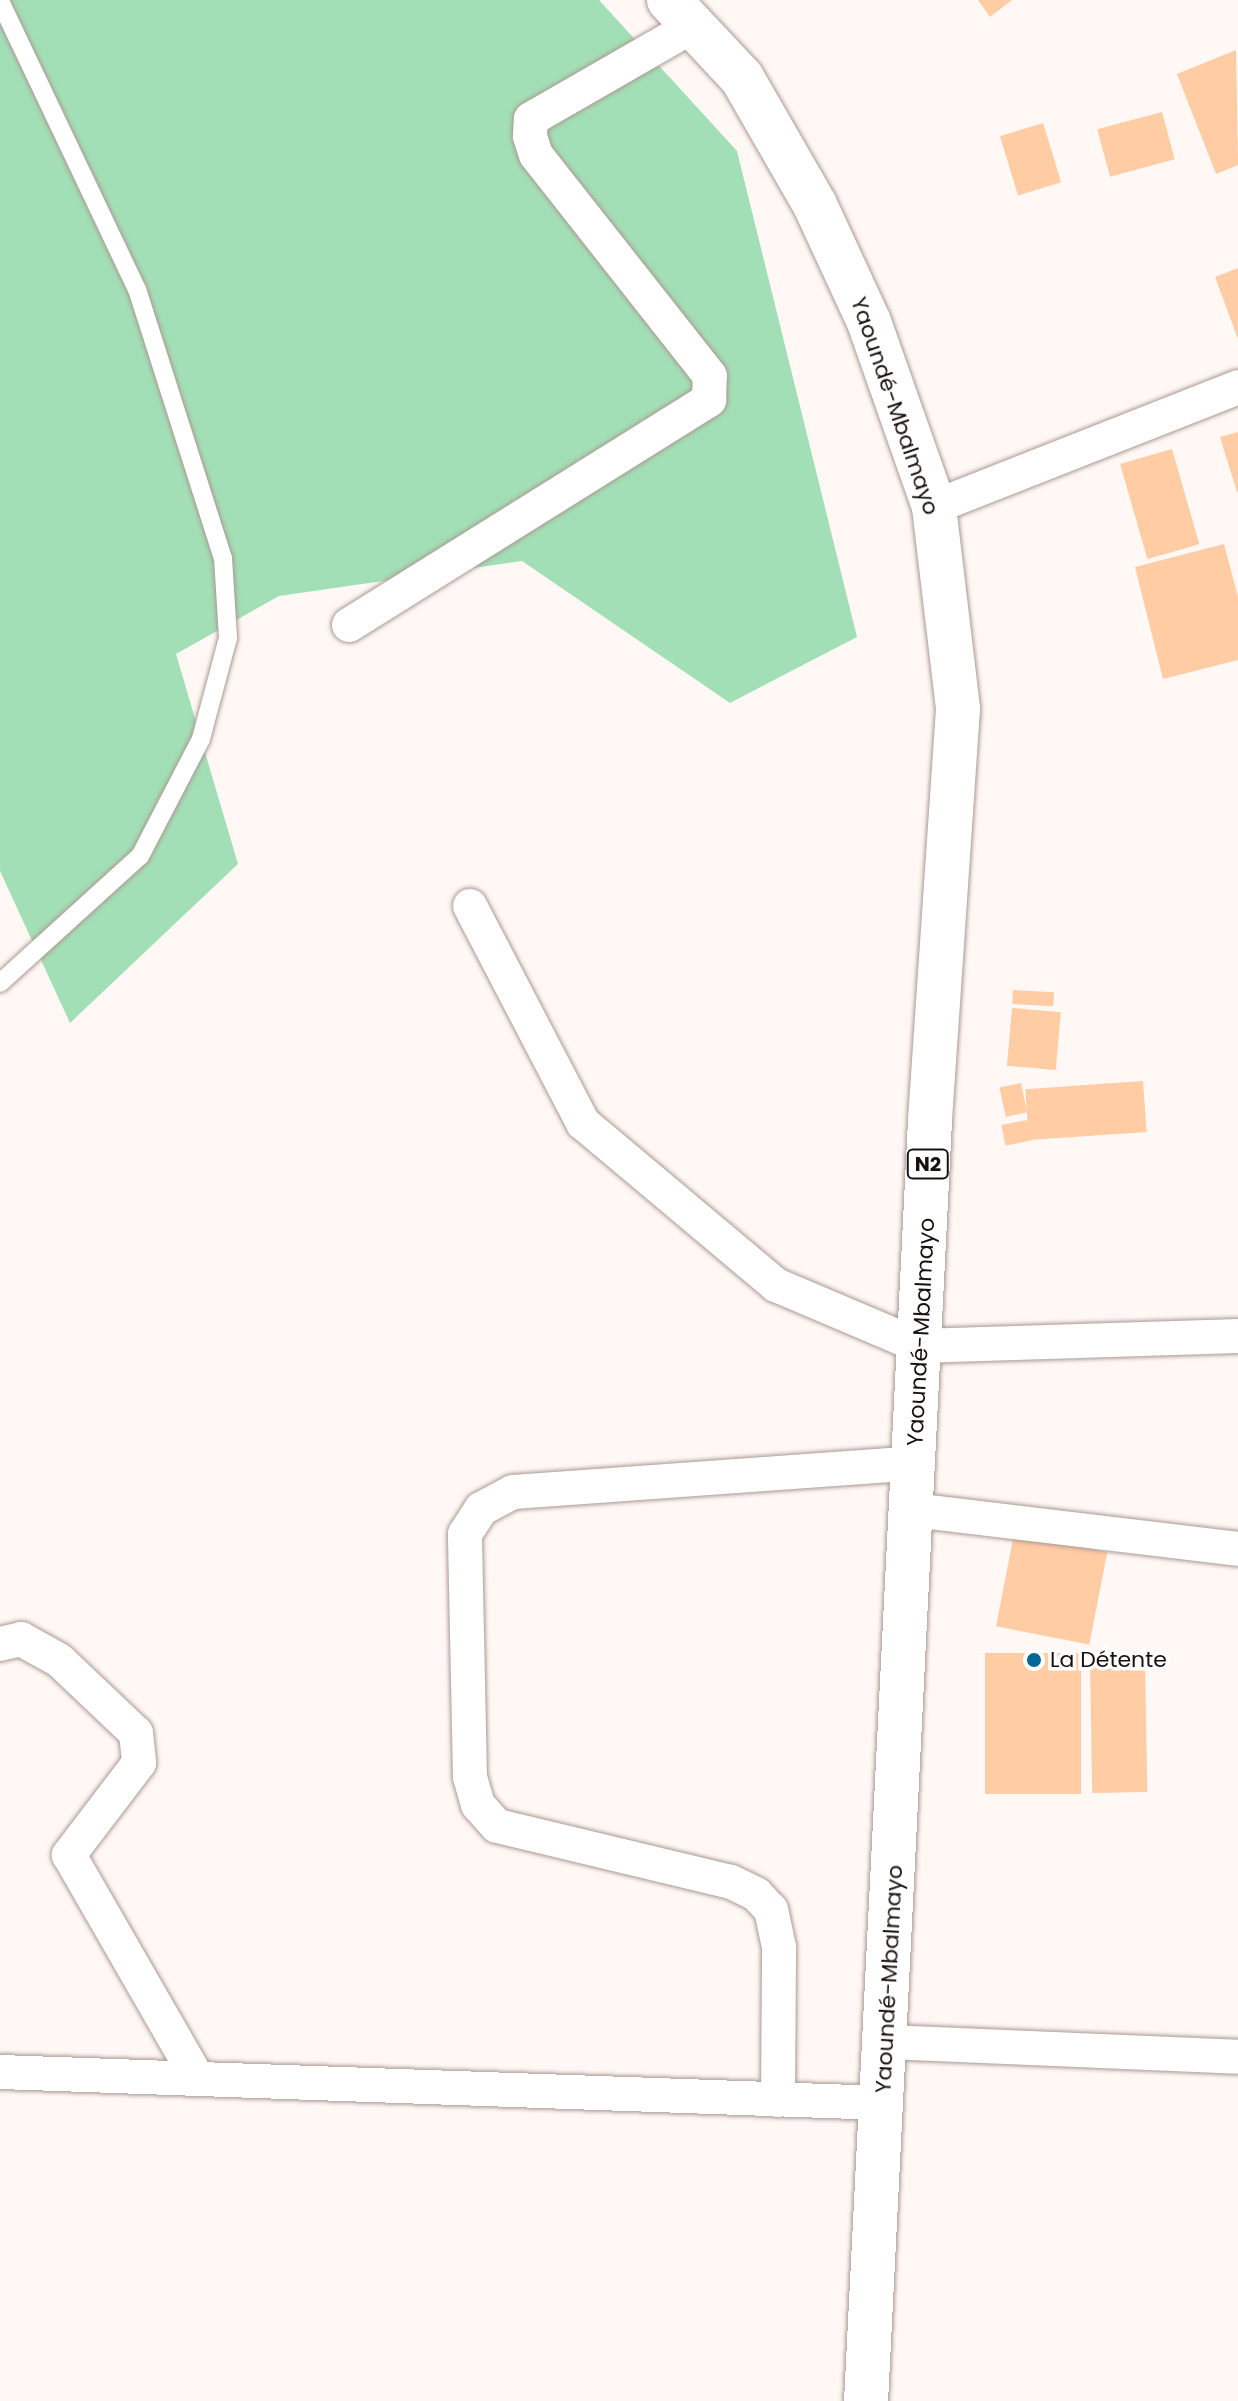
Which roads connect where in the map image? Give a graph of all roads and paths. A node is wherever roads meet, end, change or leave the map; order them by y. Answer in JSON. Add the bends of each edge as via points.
{"nodes":[{"id":1,"x":0,"y":1,"type":"edge"},
{"id":2,"x":681,"y":13,"type":"edge"},
{"id":3,"x":1238,"y":387,"type":"edge"},
{"id":4,"x":934,"y":507,"type":"junction"},
{"id":5,"x":349,"y":625,"type":"dead end"},
{"id":6,"x":470,"y":906,"type":"dead end"},
{"id":7,"x":0,"y":983,"type":"edge"},
{"id":8,"x":1238,"y":1336,"type":"edge"},
{"id":9,"x":920,"y":1346,"type":"junction"},
{"id":10,"x":915,"y":1463,"type":"junction"},
{"id":11,"x":912,"y":1510,"type":"junction"},
{"id":12,"x":1238,"y":1549,"type":"edge"},
{"id":13,"x":0,"y":1644,"type":"edge"},
{"id":14,"x":887,"y":2042,"type":"junction"},
{"id":15,"x":1238,"y":2057,"type":"edge"},
{"id":16,"x":0,"y":2072,"type":"edge"},
{"id":17,"x":197,"y":2078,"type":"junction"},
{"id":18,"x":778,"y":2100,"type":"junction"},
{"id":19,"x":883,"y":2103,"type":"junction"},
{"id":20,"x":866,"y":2401,"type":"edge"}],
"edges":[{"from":1,"to":7,"type":"lane","via":[[137,289],[223,558],[228,638],[201,739],[140,856]]},
{"from":2,"to":4,"type":"highway","name":"Yaoundé-Mbalmayo","number":"N2","via":[[742,78],[815,205],[869,322]]},
{"from":2,"to":5,"type":"street","via":[[531,119],[530,136],[536,155],[710,376],[709,400]]},
{"from":3,"to":4,"type":"street"},
{"from":4,"to":9,"type":"highway","name":"Yaoundé-Mbalmayo","number":"N2","via":[[958,709]]},
{"from":6,"to":9,"type":"street","via":[[583,1123],[776,1285]]},
{"from":8,"to":9,"type":"street"},
{"from":9,"to":10,"type":"highway","name":"Yaoundé-Mbalmayo","number":"N2"},
{"from":10,"to":11,"type":"highway","name":"Yaoundé-Mbalmayo","number":"N2"},
{"from":10,"to":18,"type":"street","via":[[513,1492],[481,1509],[465,1534],[470,1777],[478,1805],[497,1826],[731,1882],[756,1894],[771,1910],[779,1947]]},
{"from":11,"to":12,"type":"street"},
{"from":11,"to":14,"type":"highway","name":"Yaoundé-Mbalmayo","number":"N2"},
{"from":13,"to":17,"type":"street","via":[[21,1639],[59,1660],[136,1733],[139,1763],[69,1855]]},
{"from":14,"to":15,"type":"street"},
{"from":14,"to":19,"type":"highway","name":"Yaoundé-Mbalmayo","number":"N2"},
{"from":16,"to":17,"type":"street"},
{"from":17,"to":18,"type":"street"},
{"from":18,"to":19,"type":"street"},
{"from":19,"to":20,"type":"highway","name":"Yaoundé-Mbalmayo","number":"N2"}]}
